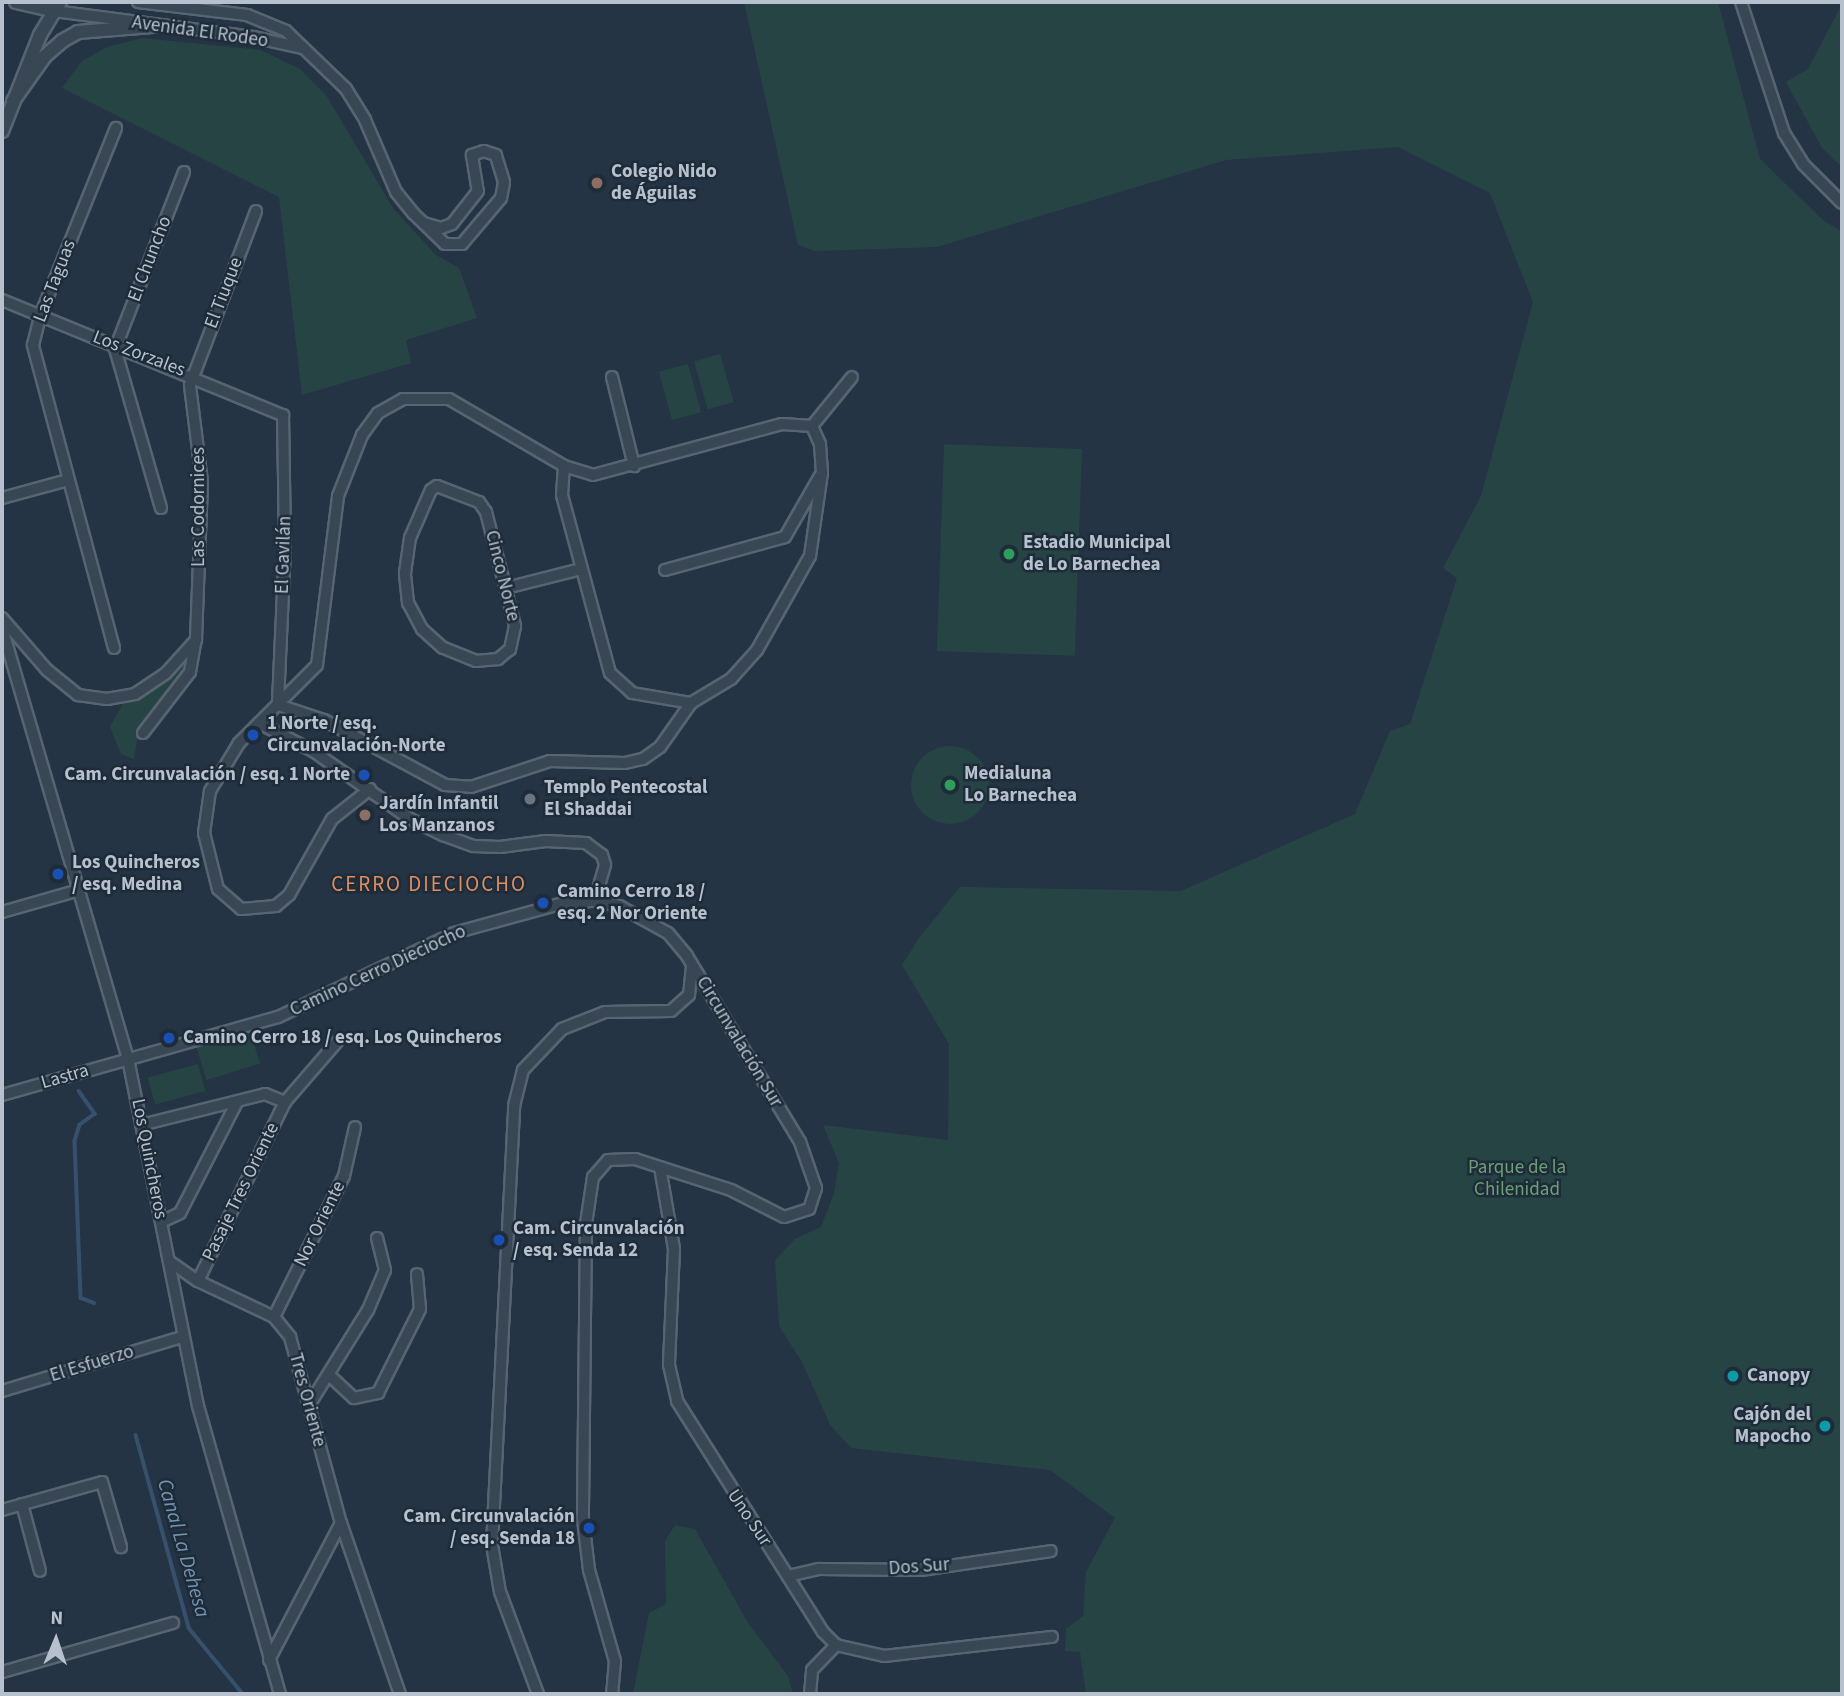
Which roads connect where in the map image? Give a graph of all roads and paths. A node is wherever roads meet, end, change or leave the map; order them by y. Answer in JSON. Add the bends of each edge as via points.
{"nodes":[{"id":1,"x":16,"y":2,"type":"edge"},
{"id":2,"x":139,"y":2,"type":"edge"},
{"id":3,"x":1741,"y":2,"type":"edge"},
{"id":4,"x":57,"y":6,"type":"edge"},
{"id":5,"x":261,"y":19,"type":"junction"},
{"id":6,"x":152,"y":26,"type":"junction"},
{"id":7,"x":253,"y":37,"type":"junction"},
{"id":8,"x":302,"y":48,"type":"junction"},
{"id":9,"x":13,"y":101,"type":"junction"},
{"id":10,"x":116,"y":128,"type":"dead end"},
{"id":11,"x":2,"y":131,"type":"edge"},
{"id":12,"x":184,"y":172,"type":"dead end"},
{"id":13,"x":1842,"y":203,"type":"edge"},
{"id":14,"x":256,"y":211,"type":"dead end"},
{"id":15,"x":424,"y":223,"type":"junction"},
{"id":16,"x":2,"y":300,"type":"edge"},
{"id":17,"x":40,"y":316,"type":"junction"},
{"id":18,"x":116,"y":346,"type":"junction"},
{"id":19,"x":192,"y":375,"type":"junction"},
{"id":20,"x":612,"y":377,"type":"dead end"},
{"id":21,"x":852,"y":377,"type":"dead end"},
{"id":22,"x":276,"y":409,"type":"joint"},
{"id":23,"x":811,"y":426,"type":"junction"},
{"id":24,"x":564,"y":466,"type":"junction"},
{"id":25,"x":634,"y":466,"type":"junction"},
{"id":26,"x":822,"y":472,"type":"junction"},
{"id":27,"x":68,"y":480,"type":"junction"},
{"id":28,"x":2,"y":498,"type":"edge"},
{"id":29,"x":161,"y":508,"type":"dead end"},
{"id":30,"x":581,"y":569,"type":"junction"},
{"id":31,"x":665,"y":570,"type":"dead end"},
{"id":32,"x":506,"y":589,"type":"junction"},
{"id":33,"x":2,"y":618,"type":"edge"},
{"id":34,"x":2,"y":628,"type":"edge"},
{"id":35,"x":196,"y":639,"type":"junction"},
{"id":36,"x":114,"y":648,"type":"dead end"},
{"id":37,"x":691,"y":704,"type":"junction"},
{"id":38,"x":278,"y":705,"type":"junction"},
{"id":39,"x":259,"y":723,"type":"junction"},
{"id":40,"x":142,"y":733,"type":"dead end"},
{"id":41,"x":370,"y":789,"type":"junction"},
{"id":42,"x":79,"y":890,"type":"junction"},
{"id":43,"x":595,"y":901,"type":"junction"},
{"id":44,"x":2,"y":912,"type":"edge"},
{"id":45,"x":692,"y":964,"type":"junction"},
{"id":46,"x":337,"y":1042,"type":"dead end"},
{"id":47,"x":128,"y":1059,"type":"junction"},
{"id":48,"x":2,"y":1095,"type":"edge"},
{"id":49,"x":237,"y":1102,"type":"junction"},
{"id":50,"x":285,"y":1102,"type":"junction"},
{"id":51,"x":145,"y":1124,"type":"junction"},
{"id":52,"x":355,"y":1127,"type":"dead end"},
{"id":53,"x":660,"y":1167,"type":"junction"},
{"id":54,"x":161,"y":1222,"type":"junction"},
{"id":55,"x":377,"y":1238,"type":"dead end"},
{"id":56,"x":169,"y":1261,"type":"junction"},
{"id":57,"x":417,"y":1274,"type":"dead end"},
{"id":58,"x":198,"y":1281,"type":"junction"},
{"id":59,"x":274,"y":1317,"type":"junction"},
{"id":60,"x":182,"y":1337,"type":"junction"},
{"id":61,"x":329,"y":1375,"type":"junction"},
{"id":62,"x":2,"y":1391,"type":"edge"},
{"id":63,"x":309,"y":1405,"type":"junction"},
{"id":64,"x":22,"y":1504,"type":"junction"},
{"id":65,"x":2,"y":1510,"type":"edge"},
{"id":66,"x":341,"y":1523,"type":"junction"},
{"id":67,"x":121,"y":1547,"type":"dead end"},
{"id":68,"x":1051,"y":1551,"type":"dead end"},
{"id":69,"x":40,"y":1571,"type":"dead end"},
{"id":70,"x":788,"y":1576,"type":"junction"},
{"id":71,"x":173,"y":1623,"type":"dead end"},
{"id":72,"x":1052,"y":1637,"type":"dead end"},
{"id":73,"x":836,"y":1645,"type":"junction"},
{"id":74,"x":269,"y":1660,"type":"junction"},
{"id":75,"x":2,"y":1672,"type":"edge"},
{"id":76,"x":280,"y":1694,"type":"edge"},
{"id":77,"x":400,"y":1694,"type":"edge"},
{"id":78,"x":538,"y":1694,"type":"edge"},
{"id":79,"x":612,"y":1694,"type":"edge"},
{"id":80,"x":810,"y":1694,"type":"edge"}],
"edges":[{"from":1,"to":4,"type":"street","name":"Avenida El Rodeo"},
{"from":2,"to":5,"type":"street","name":"Avenida El Rodeo"},
{"from":3,"to":13,"type":"street","via":[[1784,133],[1803,164]]},
{"from":4,"to":6,"type":"street","name":"Avenida El Rodeo"},
{"from":4,"to":9,"type":"street"},
{"from":5,"to":7,"type":"street"},
{"from":5,"to":8,"type":"street","name":"Avenida El Rodeo","via":[[286,31]]},
{"from":6,"to":7,"type":"street","name":"Avenida El Rodeo"},
{"from":6,"to":9,"type":"street","via":[[78,32],[44,56]]},
{"from":7,"to":8,"type":"street","name":"Avenida El Rodeo"},
{"from":8,"to":15,"type":"street","name":"Avenida El Rodeo","via":[[346,89],[365,120],[389,180]]},
{"from":9,"to":11,"type":"street"},
{"from":10,"to":17,"type":"street","name":"Las Taguas"},
{"from":12,"to":18,"type":"street","name":"El Chuncho"},
{"from":14,"to":19,"type":"street","name":"El Tiuque"},
{"from":15,"to":15,"type":"street","name":"Avenida El Rodeo","via":[[445,244],[462,244],[503,192],[496,155],[484,151],[472,155],[480,179],[476,195],[449,226]]},
{"from":16,"to":17,"type":"street","name":"Los Zorzales"},
{"from":17,"to":18,"type":"street","name":"Los Zorzales"},
{"from":17,"to":27,"type":"street","name":"Las Taguas","via":[[34,353]]},
{"from":18,"to":19,"type":"street","name":"Los Zorzales"},
{"from":18,"to":29,"type":"street","name":"Las Codornices"},
{"from":19,"to":22,"type":"street","name":"Los Zorzales"},
{"from":19,"to":35,"type":"street","name":"Las Codornices","via":[[202,482]]},
{"from":20,"to":25,"type":"street"},
{"from":21,"to":23,"type":"street"},
{"from":22,"to":38,"type":"street","name":"El Gavilán","via":[[286,421]]},
{"from":23,"to":25,"type":"street","via":[[782,424]]},
{"from":23,"to":26,"type":"street","via":[[820,444]]},
{"from":24,"to":25,"type":"street","via":[[593,475]]},
{"from":24,"to":30,"type":"street","via":[[562,495]]},
{"from":24,"to":38,"type":"street","via":[[449,399],[403,399],[379,413],[362,435],[338,496],[320,658]]},
{"from":26,"to":31,"type":"street","via":[[785,537]]},
{"from":26,"to":37,"type":"street","via":[[822,501],[810,556],[774,622],[731,680]]},
{"from":27,"to":28,"type":"street"},
{"from":27,"to":36,"type":"street","name":"Las Taguas"},
{"from":30,"to":32,"type":"street"},
{"from":30,"to":37,"type":"street","via":[[614,680],[632,693]]},
{"from":32,"to":32,"type":"street","name":"Cinco Norte","via":[[483,505],[443,487],[432,488],[406,559],[406,595],[422,629],[460,656],[498,659],[510,649],[515,635]]},
{"from":33,"to":35,"type":"street","via":[[47,670],[78,695],[107,699],[135,694],[166,673]]},
{"from":34,"to":42,"type":"street","name":"Los Quincheros"},
{"from":35,"to":40,"type":"street","name":"Las Codornices","via":[[190,672]]},
{"from":37,"to":38,"type":"street","via":[[660,747],[643,759],[625,763],[550,761],[471,787],[445,785],[324,720]]},
{"from":38,"to":39,"type":"street"},
{"from":39,"to":41,"type":"street"},
{"from":39,"to":41,"type":"street","via":[[229,754],[210,791],[204,822],[207,855],[218,889],[237,907],[263,910],[289,895],[332,819]]},
{"from":41,"to":43,"type":"street","via":[[410,818],[474,846],[586,843],[602,855],[605,865]]},
{"from":42,"to":44,"type":"street"},
{"from":42,"to":47,"type":"street","name":"Los Quincheros"},
{"from":43,"to":45,"type":"street","name":"Camino Cerro Dieciocho","via":[[651,920],[675,940]]},
{"from":43,"to":47,"type":"street","name":"Camino Cerro Dieciocho","via":[[564,902],[454,933],[278,1017]]},
{"from":45,"to":53,"type":"street","name":"Circunvalación Sur","via":[[806,1152],[815,1175],[815,1195],[801,1214],[779,1216],[731,1190]]},
{"from":45,"to":78,"type":"street","name":"Circunvalación Sur","via":[[689,995],[671,1011],[596,1013],[562,1029],[523,1070],[514,1106],[492,1545],[500,1592]]},
{"from":46,"to":50,"type":"street","name":"Pasaje Tres Oriente"},
{"from":47,"to":48,"type":"street","name":"Lastra"},
{"from":47,"to":51,"type":"street","name":"Los Quincheros"},
{"from":49,"to":50,"type":"street","via":[[265,1094]]},
{"from":49,"to":51,"type":"street"},
{"from":49,"to":54,"type":"street","via":[[180,1213]]},
{"from":50,"to":58,"type":"street","name":"Pasaje Tres Oriente"},
{"from":51,"to":54,"type":"street","name":"Los Quincheros"},
{"from":52,"to":59,"type":"street","name":"Nor Oriente","via":[[344,1176]]},
{"from":53,"to":70,"type":"street","name":"Uno Sur","via":[[674,1249],[669,1365],[677,1401]]},
{"from":53,"to":79,"type":"street","name":"Circunvalación Sur","via":[[629,1158],[600,1165],[589,1192],[586,1224],[583,1519],[589,1570],[615,1661]]},
{"from":54,"to":56,"type":"street","name":"Los Quincheros"},
{"from":55,"to":61,"type":"street","via":[[385,1270]]},
{"from":56,"to":58,"type":"street"},
{"from":56,"to":60,"type":"street","name":"Los Quincheros"},
{"from":57,"to":61,"type":"street","via":[[420,1309],[378,1393],[354,1398]]},
{"from":58,"to":59,"type":"street"},
{"from":59,"to":63,"type":"street","name":"Tres Oriente","via":[[290,1337]]},
{"from":60,"to":62,"type":"street","name":"El Esfuerzo"},
{"from":60,"to":74,"type":"street","name":"Los Quincheros"},
{"from":61,"to":63,"type":"street"},
{"from":63,"to":66,"type":"street","name":"Tres Oriente"},
{"from":64,"to":65,"type":"street"},
{"from":64,"to":67,"type":"street","via":[[102,1482]]},
{"from":64,"to":69,"type":"street"},
{"from":66,"to":74,"type":"street"},
{"from":66,"to":77,"type":"street","name":"Tres Oriente"},
{"from":68,"to":70,"type":"street","name":"Dos Sur","via":[[922,1570],[819,1569]]},
{"from":70,"to":73,"type":"street","name":"Uno Sur"},
{"from":71,"to":75,"type":"street"},
{"from":72,"to":73,"type":"street","via":[[884,1656]]},
{"from":73,"to":80,"type":"street","via":[[812,1670]]},
{"from":74,"to":76,"type":"street","name":"Los Quincheros"}]}
